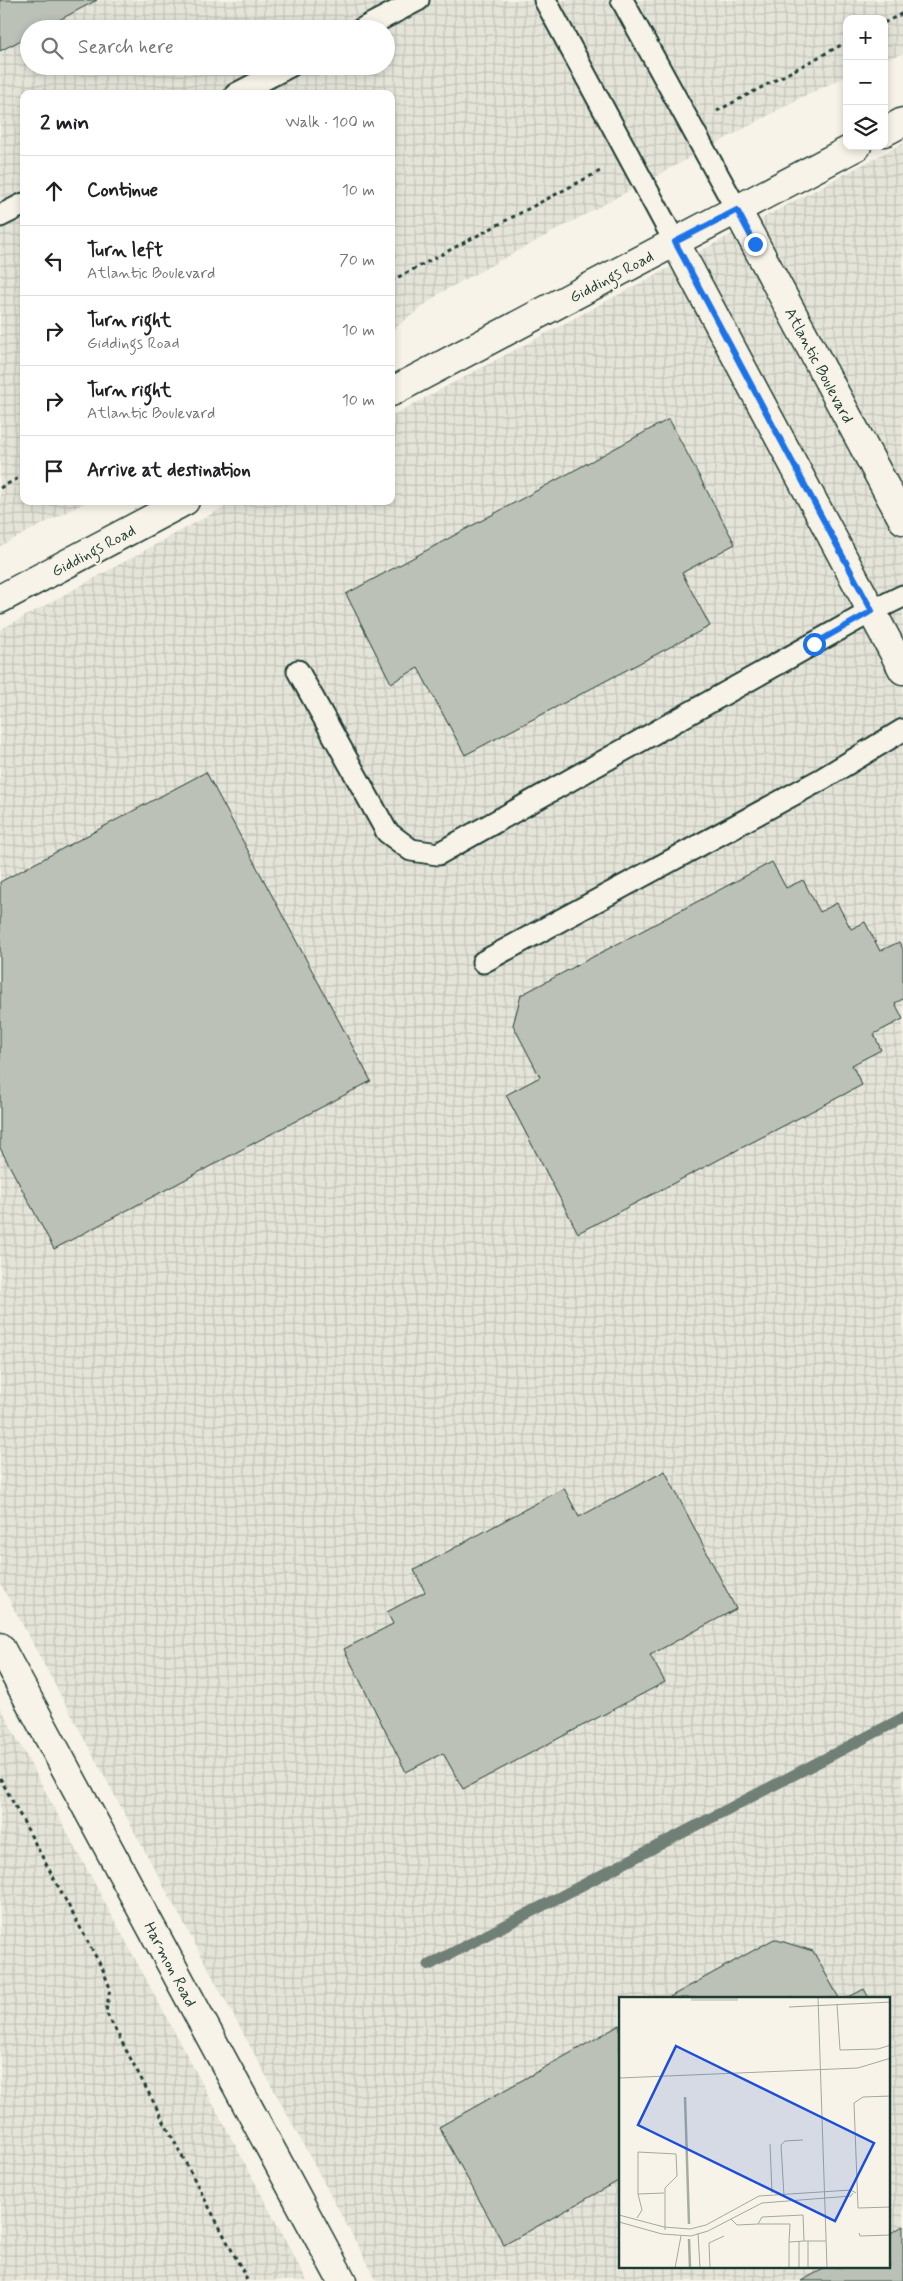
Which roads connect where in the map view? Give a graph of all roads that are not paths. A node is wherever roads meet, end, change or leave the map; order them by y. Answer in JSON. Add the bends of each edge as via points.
{"nodes":[{"id":1,"x":418,"y":0,"type":"edge"},
{"id":2,"x":545,"y":0,"type":"edge"},
{"id":3,"x":622,"y":0,"type":"edge"},
{"id":4,"x":379,"y":20,"type":"edge"},
{"id":5,"x":273,"y":75,"type":"edge"},
{"id":6,"x":244,"y":90,"type":"edge"},
{"id":7,"x":903,"y":122,"type":"edge"},
{"id":8,"x":888,"y":130,"type":"edge"},
{"id":9,"x":849,"y":150,"type":"edge"},
{"id":10,"x":20,"y":206,"type":"edge"},
{"id":11,"x":737,"y":210,"type":"junction"},
{"id":12,"x":0,"y":216,"type":"edge"},
{"id":13,"x":675,"y":242,"type":"junction"},
{"id":14,"x":395,"y":390,"type":"edge"},
{"id":15,"x":177,"y":505,"type":"edge"},
{"id":16,"x":903,"y":520,"type":"edge"},
{"id":17,"x":903,"y":596,"type":"edge"},
{"id":18,"x":0,"y":599,"type":"edge"},
{"id":19,"x":872,"y":611,"type":"junction"},
{"id":20,"x":903,"y":670,"type":"edge"},
{"id":21,"x":298,"y":671,"type":"dead end"},
{"id":22,"x":903,"y":730,"type":"edge"},
{"id":23,"x":483,"y":962,"type":"dead end"},
{"id":24,"x":0,"y":1648,"type":"edge"},
{"id":25,"x":342,"y":2281,"type":"edge"}],
"edges":[{"from":1,"to":4,"type":"lane"},
{"from":2,"to":13,"type":"lane"},
{"from":3,"to":11,"type":"lane"},
{"from":5,"to":6,"type":"lane"},
{"from":7,"to":8,"type":"street"},
{"from":9,"to":11,"type":"street","name":"Giddings Road"},
{"from":10,"to":12,"type":"lane"},
{"from":11,"to":13,"type":"street","name":"Giddings Road"},
{"from":11,"to":16,"type":"street","name":"Atlantic Boulevard"},
{"from":13,"to":14,"type":"street","name":"Giddings Road"},
{"from":13,"to":19,"type":"street"},
{"from":15,"to":18,"type":"street","name":"Giddings Road"},
{"from":17,"to":19,"type":"lane"},
{"from":19,"to":20,"type":"street"},
{"from":19,"to":21,"type":"lane","via":[[438,854],[410,850],[387,832]]},
{"from":22,"to":23,"type":"lane","via":[[822,779]]},
{"from":24,"to":25,"type":"street","name":"Harmon Road"}]}
